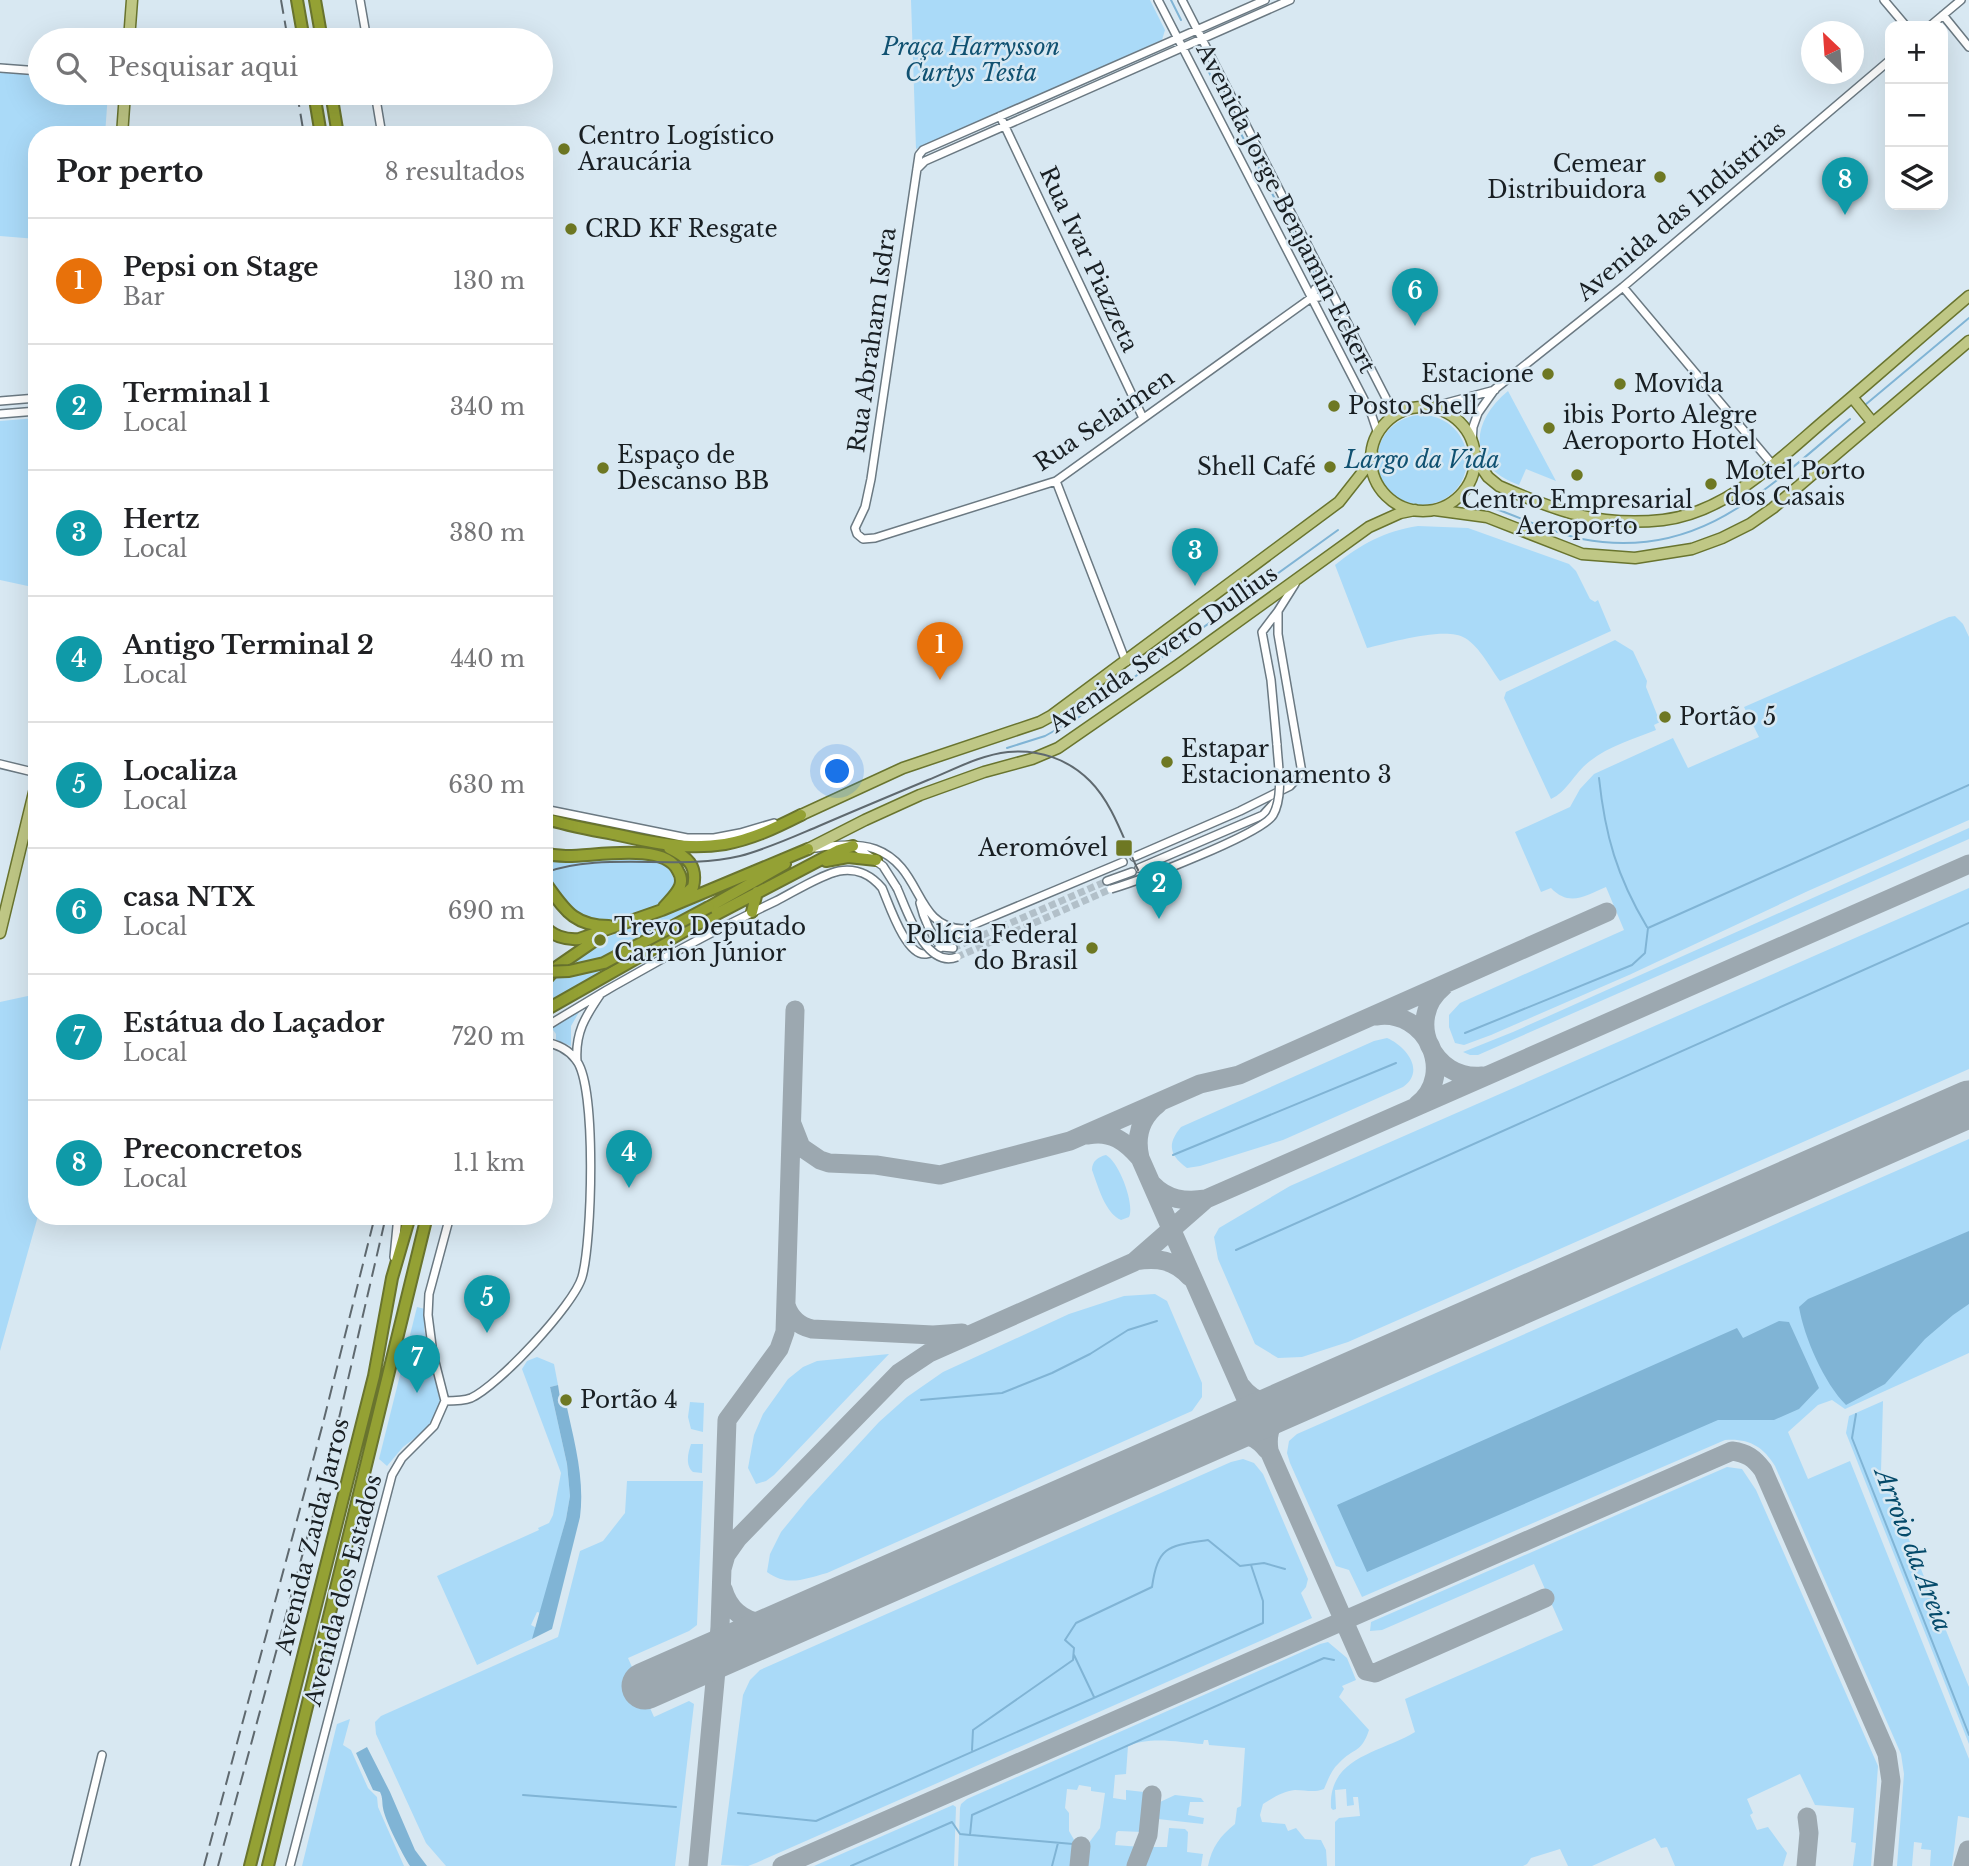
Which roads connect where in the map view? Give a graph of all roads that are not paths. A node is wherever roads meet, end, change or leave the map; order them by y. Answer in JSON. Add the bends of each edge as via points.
{"nodes":[{"id":1,"x":132,"y":0,"type":"edge"},
{"id":2,"x":297,"y":0,"type":"edge"},
{"id":3,"x":315,"y":0,"type":"edge"},
{"id":4,"x":360,"y":0,"type":"edge"},
{"id":5,"x":1158,"y":0,"type":"edge"},
{"id":6,"x":1182,"y":0,"type":"edge"},
{"id":7,"x":1265,"y":0,"type":"edge"},
{"id":8,"x":1290,"y":0,"type":"edge"},
{"id":9,"x":1884,"y":0,"type":"edge"},
{"id":10,"x":1961,"y":0,"type":"edge"},
{"id":11,"x":1943,"y":15,"type":"junction"},
{"id":12,"x":1902,"y":21,"type":"edge"},
{"id":13,"x":1936,"y":21,"type":"edge"},
{"id":14,"x":130,"y":28,"type":"edge"},
{"id":15,"x":302,"y":28,"type":"edge"},
{"id":16,"x":320,"y":28,"type":"edge"},
{"id":17,"x":365,"y":28,"type":"edge"},
{"id":18,"x":1197,"y":30,"type":"junction"},
{"id":19,"x":1177,"y":38,"type":"junction"},
{"id":20,"x":1202,"y":39,"type":"junction"},
{"id":21,"x":1969,"y":47,"type":"edge"},
{"id":22,"x":1182,"y":48,"type":"junction"},
{"id":23,"x":1885,"y":64,"type":"edge"},
{"id":24,"x":0,"y":68,"type":"edge"},
{"id":25,"x":28,"y":70,"type":"edge"},
{"id":26,"x":124,"y":105,"type":"edge"},
{"id":27,"x":316,"y":105,"type":"edge"},
{"id":28,"x":333,"y":105,"type":"edge"},
{"id":29,"x":377,"y":105,"type":"edge"},
{"id":30,"x":1000,"y":116,"type":"junction"},
{"id":31,"x":123,"y":126,"type":"edge"},
{"id":32,"x":320,"y":126,"type":"edge"},
{"id":33,"x":336,"y":126,"type":"edge"},
{"id":34,"x":380,"y":126,"type":"edge"},
{"id":35,"x":1005,"y":126,"type":"junction"},
{"id":36,"x":917,"y":170,"type":"junction"},
{"id":37,"x":1623,"y":286,"type":"junction"},
{"id":38,"x":1329,"y":287,"type":"junction"},
{"id":39,"x":1969,"y":296,"type":"edge"},
{"id":40,"x":1311,"y":298,"type":"junction"},
{"id":41,"x":1969,"y":341,"type":"edge"},
{"id":42,"x":1495,"y":390,"type":"junction"},
{"id":43,"x":1852,"y":397,"type":"junction"},
{"id":44,"x":28,"y":399,"type":"edge"},
{"id":45,"x":0,"y":401,"type":"edge"},
{"id":46,"x":1428,"y":408,"type":"junction"},
{"id":47,"x":28,"y":412,"type":"edge"},
{"id":48,"x":1402,"y":412,"type":"junction"},
{"id":49,"x":0,"y":414,"type":"edge"},
{"id":50,"x":1143,"y":418,"type":"junction"},
{"id":51,"x":1873,"y":423,"type":"junction"},
{"id":52,"x":1378,"y":434,"type":"junction"},
{"id":53,"x":1472,"y":442,"type":"junction"},
{"id":54,"x":1372,"y":453,"type":"junction"},
{"id":55,"x":1475,"y":458,"type":"junction"},
{"id":56,"x":1772,"y":464,"type":"junction"},
{"id":57,"x":1056,"y":481,"type":"junction"},
{"id":58,"x":1415,"y":510,"type":"junction"},
{"id":59,"x":1435,"y":510,"type":"junction"},
{"id":60,"x":857,"y":534,"type":"joint"},
{"id":61,"x":1313,"y":566,"type":"junction"},
{"id":62,"x":1278,"y":611,"type":"junction"},
{"id":63,"x":1126,"y":662,"type":"junction"},
{"id":64,"x":0,"y":764,"type":"edge"},
{"id":65,"x":28,"y":772,"type":"edge"},
{"id":66,"x":1274,"y":803,"type":"dead end"},
{"id":67,"x":553,"y":811,"type":"edge"},
{"id":68,"x":801,"y":815,"type":"junction"},
{"id":69,"x":28,"y":817,"type":"edge"},
{"id":70,"x":553,"y":821,"type":"edge"},
{"id":71,"x":553,"y":823,"type":"edge"},
{"id":72,"x":564,"y":824,"type":"junction"},
{"id":73,"x":666,"y":846,"type":"junction"},
{"id":74,"x":853,"y":846,"type":"junction"},
{"id":75,"x":808,"y":849,"type":"junction"},
{"id":76,"x":553,"y":854,"type":"edge"},
{"id":77,"x":1134,"y":857,"type":"dead end"},
{"id":78,"x":876,"y":860,"type":"junction"},
{"id":79,"x":1122,"y":862,"type":"dead end"},
{"id":80,"x":806,"y":866,"type":"junction"},
{"id":81,"x":1107,"y":881,"type":"tunnel mouth"},
{"id":82,"x":1111,"y":890,"type":"tunnel mouth"},
{"id":83,"x":757,"y":892,"type":"junction"},
{"id":84,"x":918,"y":893,"type":"junction"},
{"id":85,"x":553,"y":894,"type":"edge"},
{"id":86,"x":662,"y":910,"type":"junction"},
{"id":87,"x":752,"y":912,"type":"junction"},
{"id":88,"x":620,"y":926,"type":"junction"},
{"id":89,"x":960,"y":931,"type":"junction"},
{"id":90,"x":0,"y":933,"type":"edge"},
{"id":91,"x":553,"y":933,"type":"edge"},
{"id":92,"x":970,"y":937,"type":"dead end"},
{"id":93,"x":941,"y":947,"type":"junction"},
{"id":94,"x":953,"y":948,"type":"tunnel mouth"},
{"id":95,"x":957,"y":957,"type":"tunnel mouth"},
{"id":96,"x":553,"y":972,"type":"edge"},
{"id":97,"x":553,"y":972,"type":"edge"},
{"id":98,"x":602,"y":991,"type":"junction"},
{"id":99,"x":553,"y":1006,"type":"edge"},
{"id":100,"x":553,"y":1022,"type":"edge"},
{"id":101,"x":553,"y":1045,"type":"edge"},
{"id":102,"x":578,"y":1060,"type":"junction"},
{"id":103,"x":397,"y":1225,"type":"edge"},
{"id":104,"x":403,"y":1225,"type":"edge"},
{"id":105,"x":407,"y":1225,"type":"edge"},
{"id":106,"x":425,"y":1225,"type":"edge"},
{"id":107,"x":448,"y":1225,"type":"edge"},
{"id":108,"x":392,"y":1278,"type":"junction"},
{"id":109,"x":445,"y":1401,"type":"junction"},
{"id":110,"x":102,"y":1755,"type":"dead end"},
{"id":111,"x":75,"y":1866,"type":"edge"},
{"id":112,"x":250,"y":1866,"type":"edge"},
{"id":113,"x":268,"y":1866,"type":"edge"},
{"id":114,"x":290,"y":1866,"type":"edge"}],
"edges":[{"from":1,"to":14,"type":"main road"},
{"from":2,"to":15,"type":"highway"},
{"from":3,"to":16,"type":"highway"},
{"from":4,"to":17,"type":"street"},
{"from":5,"to":19,"type":"street","name":"Avenida Jorge Benjamin Eckert"},
{"from":6,"to":18,"type":"street","name":"Avenida Jorge Benjamin Eckert"},
{"from":7,"to":18,"type":"street"},
{"from":8,"to":20,"type":"street"},
{"from":9,"to":12,"type":"street"},
{"from":10,"to":11,"type":"street"},
{"from":11,"to":13,"type":"street"},
{"from":11,"to":21,"type":"street"},
{"from":18,"to":19,"type":"street"},
{"from":18,"to":20,"type":"street","name":"Avenida Jorge Benjamin Eckert"},
{"from":19,"to":22,"type":"street","name":"Avenida Jorge Benjamin Eckert"},
{"from":19,"to":30,"type":"street"},
{"from":20,"to":22,"type":"street"},
{"from":20,"to":38,"type":"street","name":"Avenida Jorge Benjamin Eckert"},
{"from":22,"to":35,"type":"street"},
{"from":22,"to":40,"type":"street","name":"Avenida Jorge Benjamin Eckert"},
{"from":23,"to":37,"type":"street","name":"Avenida das Indústrias"},
{"from":24,"to":25,"type":"street"},
{"from":26,"to":31,"type":"main road"},
{"from":27,"to":32,"type":"highway"},
{"from":28,"to":33,"type":"highway"},
{"from":29,"to":34,"type":"street"},
{"from":30,"to":35,"type":"street","name":"Rua Ivar Piazzeta"},
{"from":30,"to":36,"type":"street","name":"Rua Abraham Isdra","via":[[923,150]]},
{"from":35,"to":36,"type":"street","via":[[925,161]]},
{"from":35,"to":50,"type":"street","name":"Rua Ivar Piazzeta"},
{"from":36,"to":60,"type":"street","name":"Rua Abraham Isdra","via":[[871,479]]},
{"from":37,"to":42,"type":"street","name":"Avenida das Indústrias"},
{"from":37,"to":56,"type":"street"},
{"from":38,"to":40,"type":"street","name":"Rua Selaimen","via":[[1315,289]]},
{"from":38,"to":48,"type":"street","name":"Avenida Jorge Benjamin Eckert","via":[[1388,402]]},
{"from":39,"to":43,"type":"main road"},
{"from":40,"to":50,"type":"street","name":"Rua Selaimen"},
{"from":40,"to":52,"type":"street","name":"Avenida Jorge Benjamin Eckert"},
{"from":41,"to":51,"type":"main road"},
{"from":42,"to":46,"type":"street","name":"Avenida das Indústrias"},
{"from":42,"to":53,"type":"street","name":"Avenida das Indústrias","via":[[1478,412]]},
{"from":43,"to":51,"type":"main road"},
{"from":43,"to":56,"type":"main road"},
{"from":44,"to":45,"type":"street"},
{"from":46,"to":48,"type":"main road"},
{"from":46,"to":53,"type":"main road","via":[[1450,415]]},
{"from":47,"to":49,"type":"street"},
{"from":48,"to":52,"type":"main road"},
{"from":50,"to":57,"type":"street","name":"Rua Selaimen"},
{"from":51,"to":59,"type":"main road","via":[[1765,513],[1692,549],[1635,558],[1583,554],[1486,517]]},
{"from":52,"to":54,"type":"main road"},
{"from":53,"to":55,"type":"main road"},
{"from":54,"to":58,"type":"main road","via":[[1378,486],[1394,502]]},
{"from":54,"to":63,"type":"main road","name":"Avenida Severo Dullius","via":[[1339,502]]},
{"from":55,"to":56,"type":"main road","via":[[1499,486],[1565,513],[1638,521],[1703,509]]},
{"from":55,"to":59,"type":"main road","via":[[1464,491]]},
{"from":57,"to":60,"type":"street","name":"Rua Selaimen","via":[[875,538],[863,539]]},
{"from":57,"to":63,"type":"street"},
{"from":58,"to":59,"type":"main road"},
{"from":58,"to":61,"type":"main road","name":"Avenida Severo Dullius","via":[[1369,527]]},
{"from":61,"to":62,"type":"street","via":[[1295,583]]},
{"from":61,"to":75,"type":"main road","name":"Avenida Severo Dullius","via":[[1058,748],[920,795]]},
{"from":62,"to":77,"type":"street","via":[[1302,773],[1290,786],[1240,811]]},
{"from":62,"to":82,"type":"street","bridge":true,"via":[[1262,632],[1278,745],[1275,812],[1268,822],[1226,843]]},
{"from":63,"to":68,"type":"main road","name":"Avenida Severo Dullius","via":[[1040,722],[903,768]]},
{"from":64,"to":65,"type":"street"},
{"from":66,"to":81,"type":"street","via":[[1263,816]]},
{"from":67,"to":68,"type":"street","name":"Avenida Severo Dullius","via":[[687,838],[740,834]]},
{"from":68,"to":73,"type":"highway","via":[[726,844]]},
{"from":69,"to":90,"type":"main road"},
{"from":70,"to":72,"type":"highway"},
{"from":71,"to":72,"type":"highway"},
{"from":72,"to":73,"type":"highway"},
{"from":73,"to":86,"type":"highway","via":[[689,858],[695,881],[690,892]]},
{"from":74,"to":75,"type":"street"},
{"from":74,"to":78,"type":"street"},
{"from":74,"to":80,"type":"highway"},
{"from":74,"to":84,"type":"street","via":[[873,848],[898,863]]},
{"from":75,"to":86,"type":"highway"},
{"from":75,"to":96,"type":"highway","bridge":true,"via":[[764,878],[604,963]]},
{"from":76,"to":86,"type":"highway","via":[[629,852],[672,863],[681,882]]},
{"from":78,"to":80,"type":"highway","via":[[848,857]]},
{"from":78,"to":95,"type":"street","bridge":true,"via":[[889,873],[931,951],[939,958]]},
{"from":79,"to":89,"type":"street"},
{"from":80,"to":83,"type":"highway"},
{"from":83,"to":87,"type":"highway"},
{"from":83,"to":99,"type":"highway"},
{"from":84,"to":89,"type":"street","via":[[931,916],[948,929]]},
{"from":84,"to":93,"type":"street","via":[[925,923]]},
{"from":85,"to":88,"type":"highway","via":[[580,922]]},
{"from":86,"to":88,"type":"highway"},
{"from":87,"to":93,"type":"street","via":[[837,872],[861,872],[882,888],[908,946],[919,954]]},
{"from":87,"to":98,"type":"street"},
{"from":88,"to":91,"type":"highway","via":[[579,939]]},
{"from":88,"to":97,"type":"highway"},
{"from":89,"to":92,"type":"street"},
{"from":89,"to":93,"type":"street"},
{"from":93,"to":94,"type":"street"},
{"from":98,"to":100,"type":"street"},
{"from":98,"to":102,"type":"street","via":[[581,1024]]},
{"from":101,"to":102,"type":"street"},
{"from":102,"to":109,"type":"street","via":[[590,1110],[588,1244],[582,1280],[514,1364],[478,1394]]},
{"from":103,"to":108,"type":"street"},
{"from":104,"to":108,"type":"highway"},
{"from":105,"to":108,"type":"highway","name":"Avenida Zaida Jarros"},
{"from":106,"to":113,"type":"highway","name":"Avenida Zaida Jarros"},
{"from":107,"to":109,"type":"street","via":[[428,1315]]},
{"from":108,"to":112,"type":"highway","name":"Avenida Zaida Jarros","via":[[374,1376]]},
{"from":109,"to":114,"type":"street","name":"Avenida dos Estados","via":[[434,1426],[392,1475]]},
{"from":110,"to":111,"type":"street"}]}
